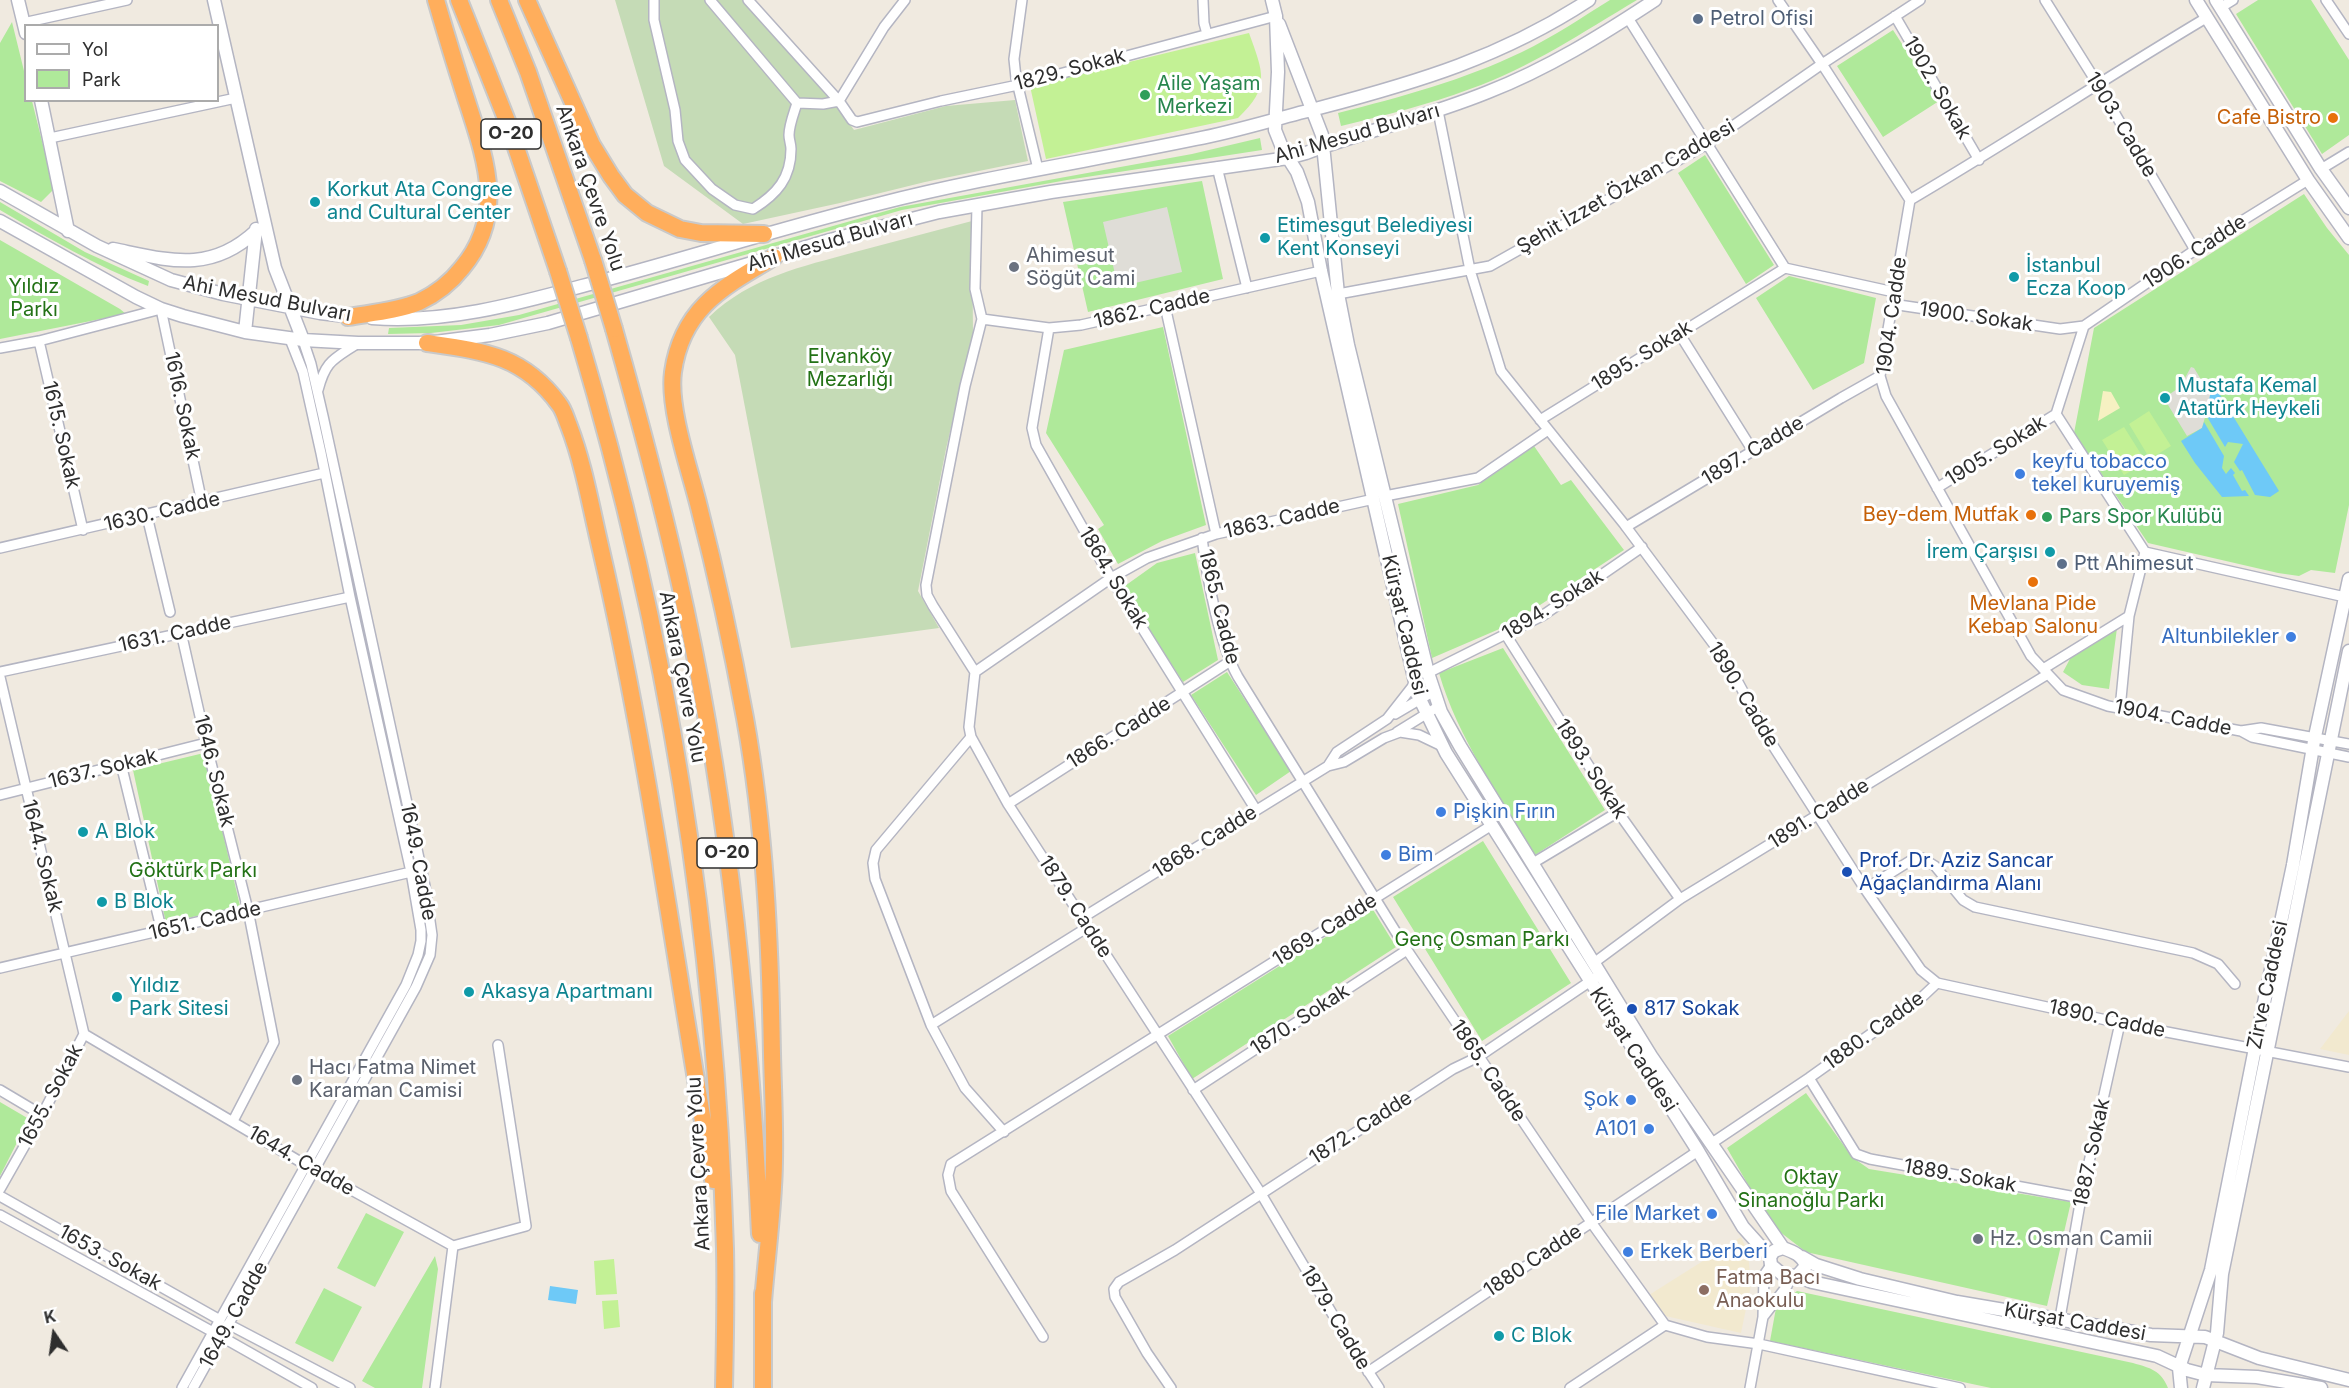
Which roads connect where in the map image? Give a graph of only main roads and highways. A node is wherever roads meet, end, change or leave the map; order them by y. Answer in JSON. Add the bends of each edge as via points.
{"nodes":[{"id":1,"x":18,"y":0,"type":"edge"},
{"id":2,"x":214,"y":0,"type":"edge"},
{"id":3,"x":436,"y":0,"type":"edge"},
{"id":4,"x":459,"y":0,"type":"edge"},
{"id":5,"x":499,"y":0,"type":"edge"},
{"id":6,"x":527,"y":0,"type":"edge"},
{"id":7,"x":1272,"y":0,"type":"edge"},
{"id":8,"x":1589,"y":0,"type":"edge"},
{"id":9,"x":1656,"y":0,"type":"edge"},
{"id":10,"x":2196,"y":0,"type":"edge"},
{"id":11,"x":2218,"y":4,"type":"edge"},
{"id":12,"x":1276,"y":16,"type":"junction"},
{"id":13,"x":24,"y":28,"type":"edge"},
{"id":14,"x":41,"y":102,"type":"edge"},
{"id":15,"x":1313,"y":109,"type":"junction"},
{"id":16,"x":1274,"y":120,"type":"junction"},
{"id":17,"x":1324,"y":146,"type":"junction"},
{"id":18,"x":1288,"y":158,"type":"junction"},
{"id":19,"x":0,"y":191,"type":"edge"},
{"id":20,"x":258,"y":198,"type":"junction"},
{"id":21,"x":2349,"y":208,"type":"edge"},
{"id":22,"x":0,"y":221,"type":"edge"},
{"id":23,"x":68,"y":231,"type":"junction"},
{"id":24,"x":256,"y":231,"type":"junction"},
{"id":25,"x":764,"y":234,"type":"junction"},
{"id":26,"x":2349,"y":238,"type":"edge"},
{"id":27,"x":97,"y":246,"type":"junction"},
{"id":28,"x":774,"y":257,"type":"junction"},
{"id":29,"x":249,"y":300,"type":"junction"},
{"id":30,"x":291,"y":308,"type":"junction"},
{"id":31,"x":348,"y":317,"type":"junction"},
{"id":32,"x":245,"y":332,"type":"junction"},
{"id":33,"x":303,"y":340,"type":"junction"},
{"id":34,"x":427,"y":342,"type":"junction"},
{"id":35,"x":1380,"y":497,"type":"junction"},
{"id":36,"x":2349,"y":579,"type":"edge"},
{"id":37,"x":2349,"y":651,"type":"edge"},
{"id":38,"x":1783,"y":1248,"type":"junction"},
{"id":39,"x":725,"y":1250,"type":"junction"},
{"id":40,"x":1802,"y":1257,"type":"junction"},
{"id":41,"x":1771,"y":1261,"type":"junction"},
{"id":42,"x":1794,"y":1276,"type":"junction"},
{"id":43,"x":763,"y":1302,"type":"junction"},
{"id":44,"x":2188,"y":1335,"type":"junction"},
{"id":45,"x":2216,"y":1341,"type":"junction"},
{"id":46,"x":2179,"y":1366,"type":"junction"},
{"id":47,"x":2206,"y":1375,"type":"junction"},
{"id":48,"x":2349,"y":1380,"type":"edge"},
{"id":49,"x":724,"y":1388,"type":"edge"},
{"id":50,"x":763,"y":1388,"type":"edge"},
{"id":51,"x":2181,"y":1388,"type":"edge"},
{"id":52,"x":2203,"y":1388,"type":"edge"},
{"id":53,"x":2321,"y":1388,"type":"edge"}],
"edges":[{"from":1,"to":13,"type":"main road"},
{"from":2,"to":20,"type":"main road"},
{"from":3,"to":31,"type":"highway","via":[[485,159],[489,195],[486,225],[471,258],[439,290],[419,302]]},
{"from":4,"to":39,"type":"highway","name":"Ankara Çevre Yolu","number":"O-20","bridge":true,"via":[[507,121],[579,338],[605,427],[649,612],[685,808],[710,1010]]},
{"from":5,"to":43,"type":"highway","name":"Ankara Çevre Yolu","number":"O-20","bridge":true,"via":[[593,260],[649,455],[678,575],[718,790],[748,1028]]},
{"from":6,"to":25,"type":"highway","via":[[592,145],[625,195],[647,213],[680,229]]},
{"from":7,"to":12,"type":"main road","name":"Kürşat Caddesi"},
{"from":8,"to":15,"type":"main road","name":"Ahi Mesud Bulvarı","via":[[1483,58]]},
{"from":9,"to":17,"type":"main road","name":"Ahi Mesud Bulvarı","via":[[1533,72],[1438,111]]},
{"from":10,"to":26,"type":"main road","via":[[2308,180]]},
{"from":11,"to":21,"type":"main road","via":[[2321,170]]},
{"from":12,"to":15,"type":"main road","name":"Kürşat Caddesi"},
{"from":12,"to":16,"type":"main road","name":"Kürşat Caddesi","via":[[1278,87]]},
{"from":14,"to":23,"type":"main road"},
{"from":15,"to":16,"type":"main road","name":"Ahi Mesud Bulvarı"},
{"from":15,"to":17,"type":"main road","name":"Kürşat Caddesi"},
{"from":16,"to":18,"type":"main road","name":"Kürşat Caddesi"},
{"from":16,"to":25,"type":"main road","name":"Ahi Mesud Bulvarı","via":[[1199,139],[890,201]]},
{"from":17,"to":18,"type":"main road","name":"Ahi Mesud Bulvarı"},
{"from":17,"to":35,"type":"main road","name":"Kürşat Caddesi","via":[[1338,294]]},
{"from":18,"to":28,"type":"main road","name":"Ahi Mesud Bulvarı","via":[[977,205],[908,219]]},
{"from":18,"to":35,"type":"main road","name":"Kürşat Caddesi","via":[[1308,202],[1321,271]]},
{"from":19,"to":23,"type":"main road","name":"Ahi Mesud Bulvarı"},
{"from":20,"to":24,"type":"main road"},
{"from":20,"to":30,"type":"main road","via":[[275,268]]},
{"from":22,"to":32,"type":"main road","name":"Ahi Mesud Bulvarı","via":[[161,309]]},
{"from":23,"to":27,"type":"main road","name":"Ahi Mesud Bulvarı"},
{"from":24,"to":27,"type":"main road","via":[[222,255],[191,262]]},
{"from":24,"to":29,"type":"main road"},
{"from":25,"to":31,"type":"main road","name":"Ahi Mesud Bulvarı","via":[[648,269],[481,311],[412,320]]},
{"from":27,"to":29,"type":"main road","name":"Ahi Mesud Bulvarı","via":[[171,280]]},
{"from":28,"to":34,"type":"main road","name":"Ahi Mesud Bulvarı","via":[[529,328]]},
{"from":28,"to":43,"type":"highway","via":[[726,286],[699,309],[681,341],[672,384],[751,752],[764,866],[774,1186]]},
{"from":29,"to":30,"type":"main road","name":"Ahi Mesud Bulvarı"},
{"from":29,"to":32,"type":"main road"},
{"from":30,"to":31,"type":"main road","name":"Ahi Mesud Bulvarı"},
{"from":30,"to":33,"type":"main road"},
{"from":32,"to":33,"type":"main road","name":"Ahi Mesud Bulvarı"},
{"from":33,"to":34,"type":"main road","name":"Ahi Mesud Bulvarı"},
{"from":34,"to":39,"type":"highway","via":[[476,350],[515,363],[538,379],[561,406],[577,448],[637,722]]},
{"from":35,"to":38,"type":"main road","name":"Kürşat Caddesi","via":[[1428,673],[1449,729],[1651,1056]]},
{"from":35,"to":41,"type":"main road","name":"Kürşat Caddesi","via":[[1420,699],[1442,746],[1743,1227]]},
{"from":36,"to":44,"type":"main road","name":"Zirve Caddesi","via":[[2211,1270]]},
{"from":37,"to":45,"type":"main road","name":"Zirve Caddesi","via":[[2222,1274]]},
{"from":38,"to":40,"type":"main road"},
{"from":38,"to":41,"type":"main road","via":[[1774,1251]]},
{"from":39,"to":49,"type":"highway","name":"Ankara Çevre Yolu","number":"O-20"},
{"from":40,"to":42,"type":"main road","via":[[1806,1266]]},
{"from":40,"to":44,"type":"main road","name":"Kürşat Caddesi","via":[[1860,1280],[1957,1302],[2151,1335]]},
{"from":41,"to":42,"type":"main road","via":[[1776,1271]]},
{"from":42,"to":46,"type":"main road","name":"Kürşat Caddesi","via":[[2157,1356]]},
{"from":43,"to":50,"type":"highway","name":"Ankara Çevre Yolu","number":"O-20"},
{"from":44,"to":45,"type":"main road","name":"Kürşat Caddesi"},
{"from":44,"to":46,"type":"main road","name":"Zirve Caddesi"},
{"from":45,"to":47,"type":"main road","name":"Zirve Caddesi"},
{"from":45,"to":48,"type":"main road","name":"Kürşat Caddesi","via":[[2259,1358]]},
{"from":46,"to":47,"type":"main road","name":"Kürşat Caddesi"},
{"from":46,"to":51,"type":"main road","name":"Zirve Caddesi"},
{"from":47,"to":52,"type":"main road","name":"Zirve Caddesi"},
{"from":47,"to":53,"type":"main road","name":"Kürşat Caddesi","via":[[2257,1377]]}]}
